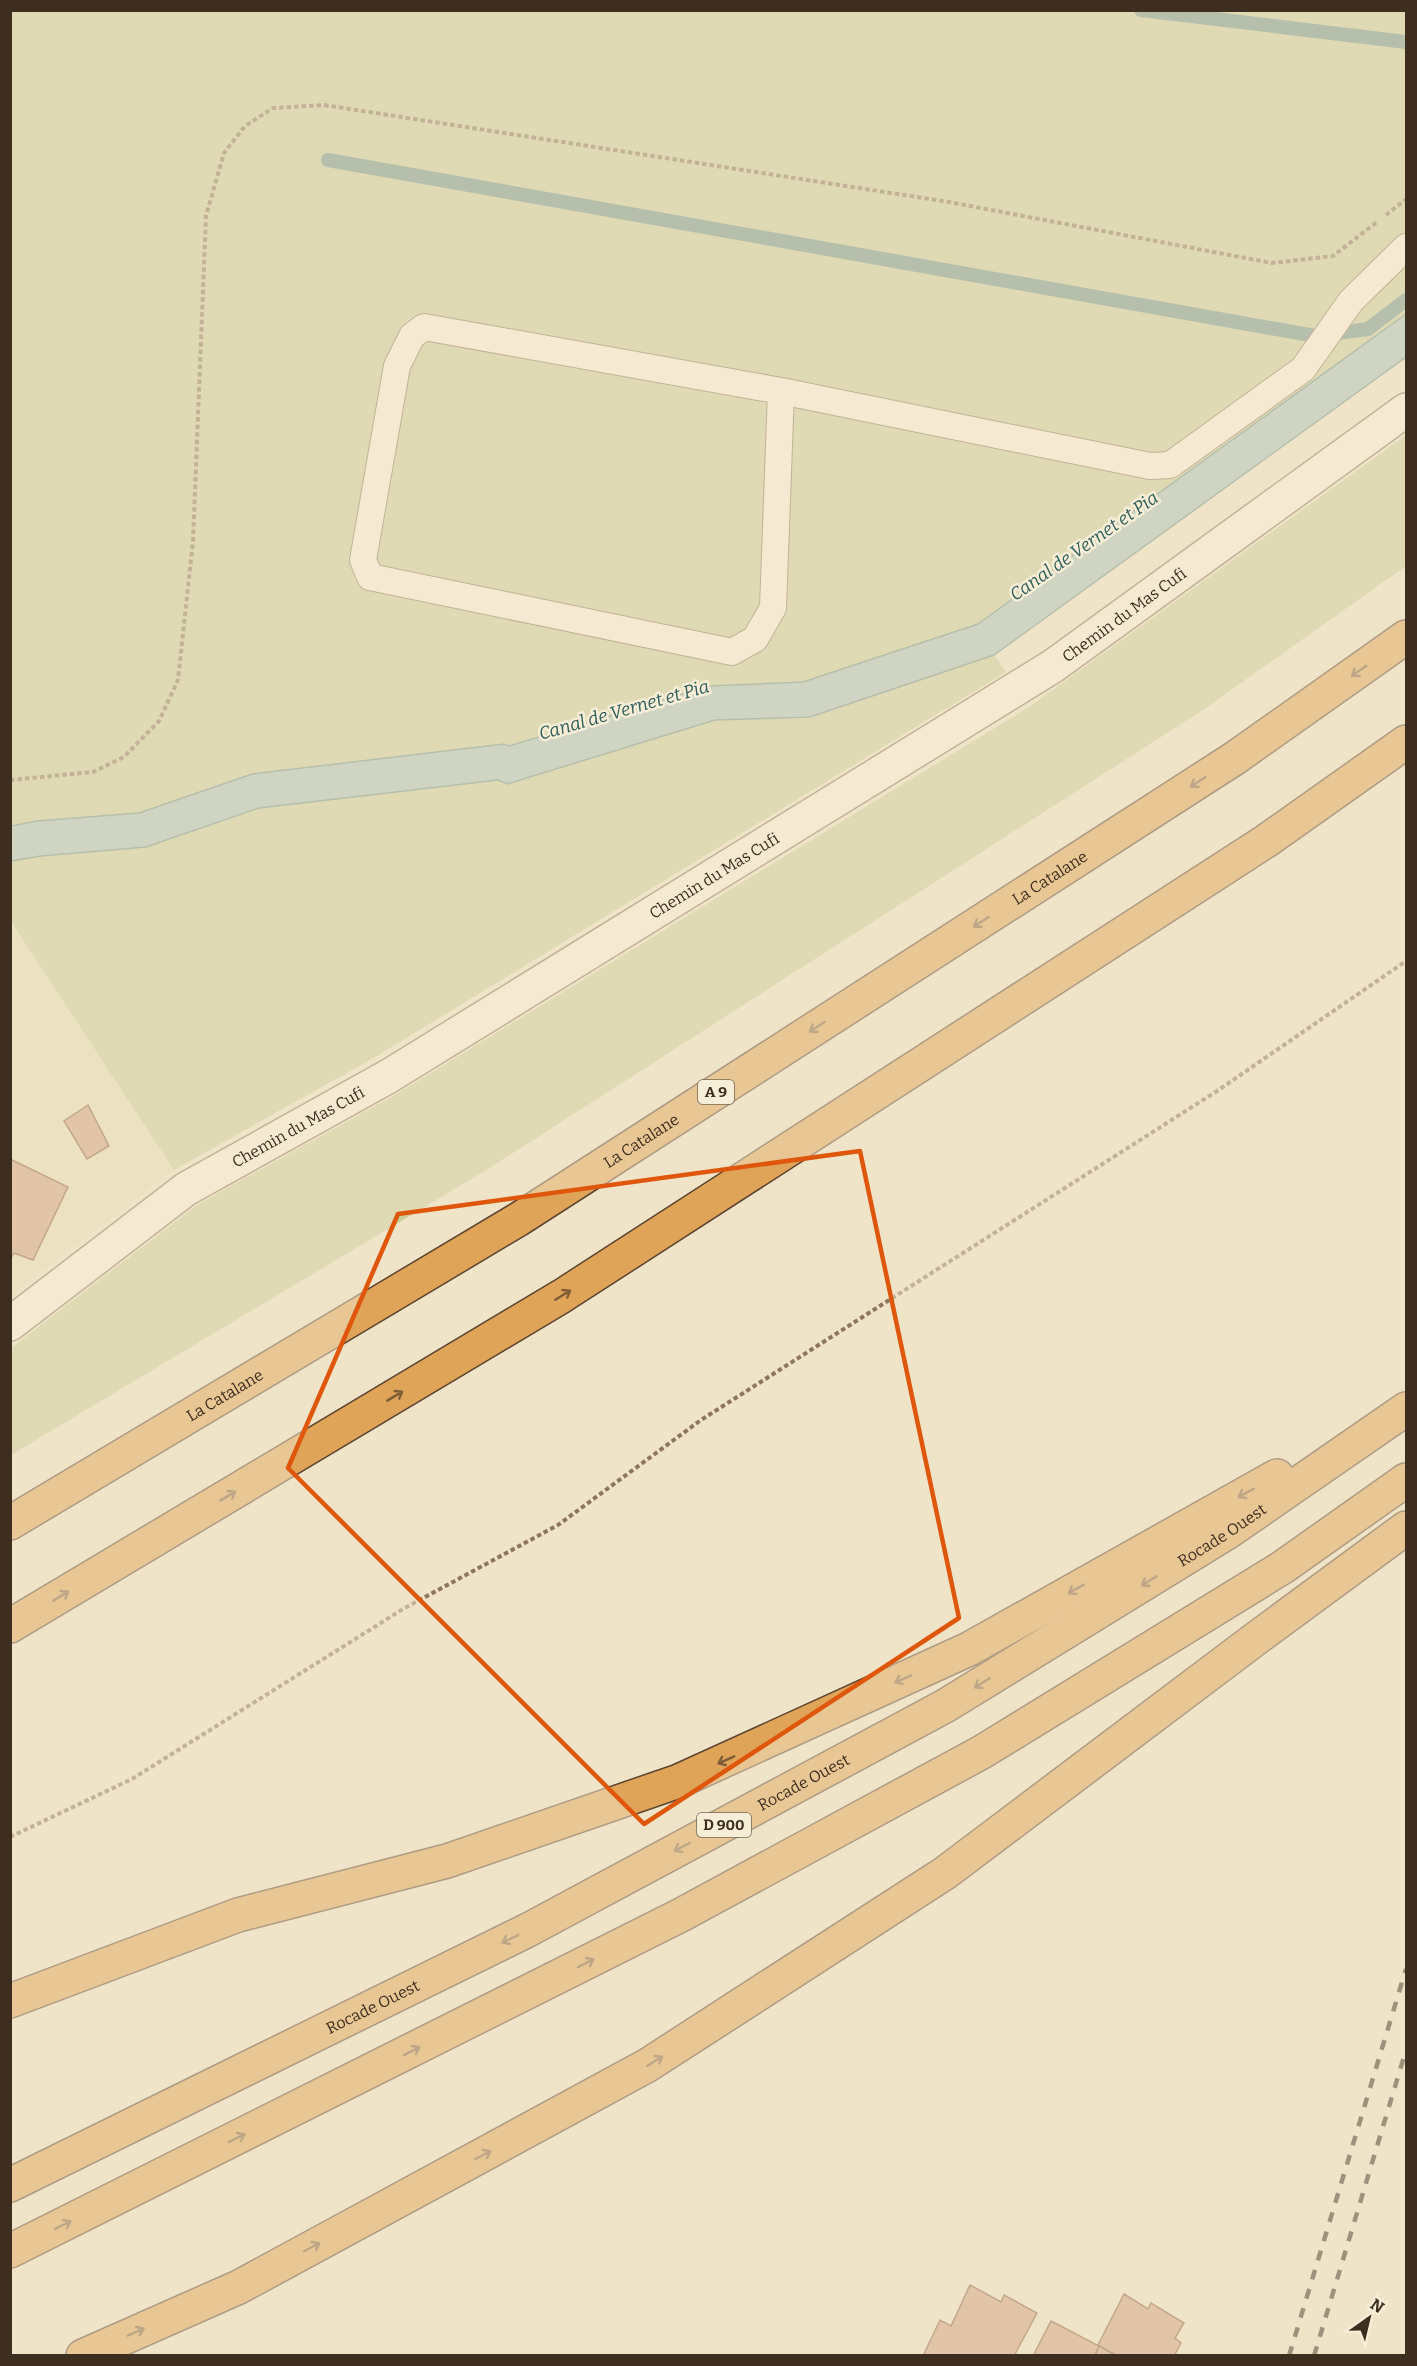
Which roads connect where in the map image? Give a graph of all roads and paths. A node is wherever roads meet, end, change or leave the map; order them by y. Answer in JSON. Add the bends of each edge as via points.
{"nodes":[{"id":1,"x":1407,"y":199,"type":"edge"},
{"id":2,"x":1407,"y":247,"type":"edge"},
{"id":3,"x":782,"y":392,"type":"junction"},
{"id":4,"x":1407,"y":410,"type":"edge"},
{"id":5,"x":1407,"y":637,"type":"edge"},
{"id":6,"x":1407,"y":742,"type":"edge"},
{"id":7,"x":10,"y":780,"type":"edge"},
{"id":8,"x":1407,"y":961,"type":"edge"},
{"id":9,"x":10,"y":1324,"type":"edge"},
{"id":10,"x":1407,"y":1402,"type":"edge"},
{"id":11,"x":1407,"y":1409,"type":"edge"},
{"id":12,"x":1407,"y":1480,"type":"edge"},
{"id":13,"x":10,"y":1523,"type":"edge"},
{"id":14,"x":1407,"y":1528,"type":"edge"},
{"id":15,"x":10,"y":1626,"type":"edge"},
{"id":16,"x":10,"y":1837,"type":"edge"},
{"id":17,"x":10,"y":2001,"type":"edge"},
{"id":18,"x":10,"y":2185,"type":"edge"},
{"id":19,"x":10,"y":2251,"type":"edge"},
{"id":20,"x":83,"y":2355,"type":"edge"}],
"edges":[{"from":1,"to":7,"type":"path","via":[[1333,256],[1272,263],[902,194],[324,105],[273,108],[245,126],[224,153],[206,216],[193,541],[178,680],[159,721],[124,757],[93,772]]},
{"from":2,"to":3,"type":"lane","via":[[1351,301],[1303,369],[1170,465],[1150,466]]},
{"from":3,"to":3,"type":"lane","via":[[424,327],[412,336],[397,366],[363,560],[370,577],[732,652],[755,639],[773,608]]},
{"from":4,"to":9,"type":"street","name":"Chemin du Mas Cufi","via":[[1053,666],[389,1076],[186,1189]]},
{"from":5,"to":13,"type":"highway","name":"La Catalane","number":"A 9","one_way":true,"via":[[1236,758],[519,1218]]},
{"from":15,"to":6,"type":"highway","one_way":true,"via":[[562,1296],[1266,841]]},
{"from":8,"to":16,"type":"path","via":[[1217,1091],[701,1420],[558,1526],[403,1609],[132,1779]]},
{"from":10,"to":17,"type":"highway","one_way":true,"via":[[969,1650],[679,1781],[447,1861],[238,1915]]},
{"from":11,"to":18,"type":"highway","name":"Rocade Ouest","number":"D 900","one_way":true,"via":[[1228,1532],[945,1706],[528,1930]]},
{"from":19,"to":12,"type":"highway","one_way":true,"via":[[681,1915],[982,1752],[1283,1567]]},
{"from":20,"to":14,"type":"highway","one_way":true,"via":[[239,2287],[648,2065],[945,1873]]}]}
